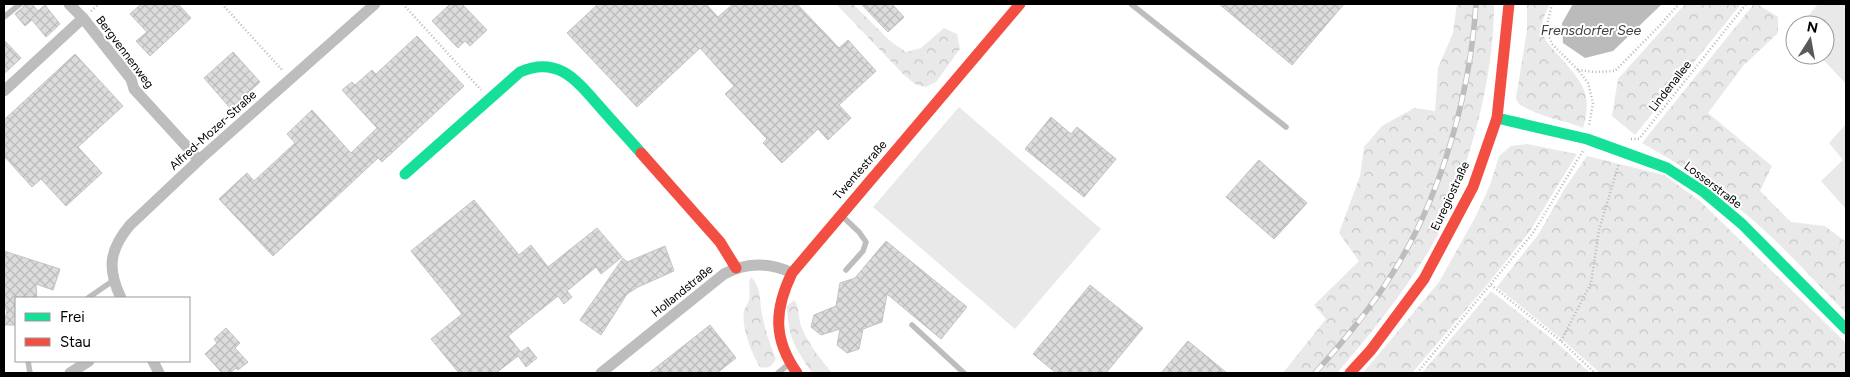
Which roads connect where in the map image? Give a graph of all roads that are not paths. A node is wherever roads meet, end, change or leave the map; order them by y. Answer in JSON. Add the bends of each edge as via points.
{"nodes":[{"id":1,"x":20,"y":4,"type":"edge"},
{"id":2,"x":69,"y":4,"type":"edge"},
{"id":3,"x":375,"y":4,"type":"edge"},
{"id":4,"x":1020,"y":4,"type":"edge"},
{"id":5,"x":1131,"y":4,"type":"edge"},
{"id":6,"x":1508,"y":4,"type":"edge"},
{"id":7,"x":4,"y":17,"type":"edge"},
{"id":8,"x":83,"y":18,"type":"junction"},
{"id":9,"x":4,"y":91,"type":"edge"},
{"id":10,"x":1497,"y":118,"type":"junction"},
{"id":11,"x":1286,"y":127,"type":"dead end"},
{"id":12,"x":199,"y":160,"type":"junction"},
{"id":13,"x":405,"y":174,"type":"dead end"},
{"id":14,"x":840,"y":215,"type":"junction"},
{"id":15,"x":736,"y":268,"type":"junction"},
{"id":16,"x":846,"y":270,"type":"dead end"},
{"id":17,"x":792,"y":273,"type":"junction"},
{"id":18,"x":114,"y":280,"type":"junction"},
{"id":19,"x":89,"y":297,"type":"edge"},
{"id":20,"x":121,"y":297,"type":"edge"},
{"id":21,"x":912,"y":325,"type":"dead end"},
{"id":22,"x":1846,"y":329,"type":"edge"},
{"id":23,"x":86,"y":362,"type":"edge"},
{"id":24,"x":789,"y":364,"type":"junction"},
{"id":25,"x":70,"y":373,"type":"edge"},
{"id":26,"x":601,"y":373,"type":"edge"},
{"id":27,"x":778,"y":373,"type":"edge"},
{"id":28,"x":797,"y":373,"type":"edge"},
{"id":29,"x":964,"y":373,"type":"edge"},
{"id":30,"x":1350,"y":373,"type":"edge"}],
"edges":[{"from":1,"to":7,"type":"lane"},
{"from":2,"to":8,"type":"street","name":"Bergvennenweg"},
{"from":3,"to":12,"type":"street","name":"Alfred-Mozer-Straße"},
{"from":4,"to":14,"type":"street","name":"Twentestraße"},
{"from":5,"to":11,"type":"lane"},
{"from":6,"to":10,"type":"street","name":"Euregiostraße"},
{"from":8,"to":9,"type":"street"},
{"from":8,"to":12,"type":"street","name":"Bergvennenweg","via":[[131,79],[134,89]]},
{"from":10,"to":22,"type":"street","name":"Losserstraße","via":[[1587,139],[1667,168],[1704,192],[1742,224]]},
{"from":10,"to":30,"type":"street","name":"Euregiostraße","via":[[1473,187],[1424,279]]},
{"from":12,"to":18,"type":"street","name":"Alfred-Mozer-Straße","via":[[120,236],[111,262]]},
{"from":13,"to":15,"type":"street","via":[[526,68],[558,68],[576,80],[720,242]]},
{"from":14,"to":16,"type":"lane","via":[[866,242],[864,251]]},
{"from":14,"to":17,"type":"street","name":"Twentestraße"},
{"from":15,"to":17,"type":"street","name":"Hollandstraße","via":[[771,265]]},
{"from":15,"to":26,"type":"street","name":"Hollandstraße","via":[[724,274]]},
{"from":17,"to":24,"type":"street","name":"Twentestraße","via":[[778,308],[781,346]]},
{"from":18,"to":19,"type":"lane"},
{"from":18,"to":20,"type":"street","name":"Alfred-Mozer-Straße"},
{"from":21,"to":29,"type":"lane"},
{"from":23,"to":25,"type":"street"},
{"from":24,"to":27,"type":"lane"},
{"from":24,"to":28,"type":"street","name":"Twentestraße"}]}
